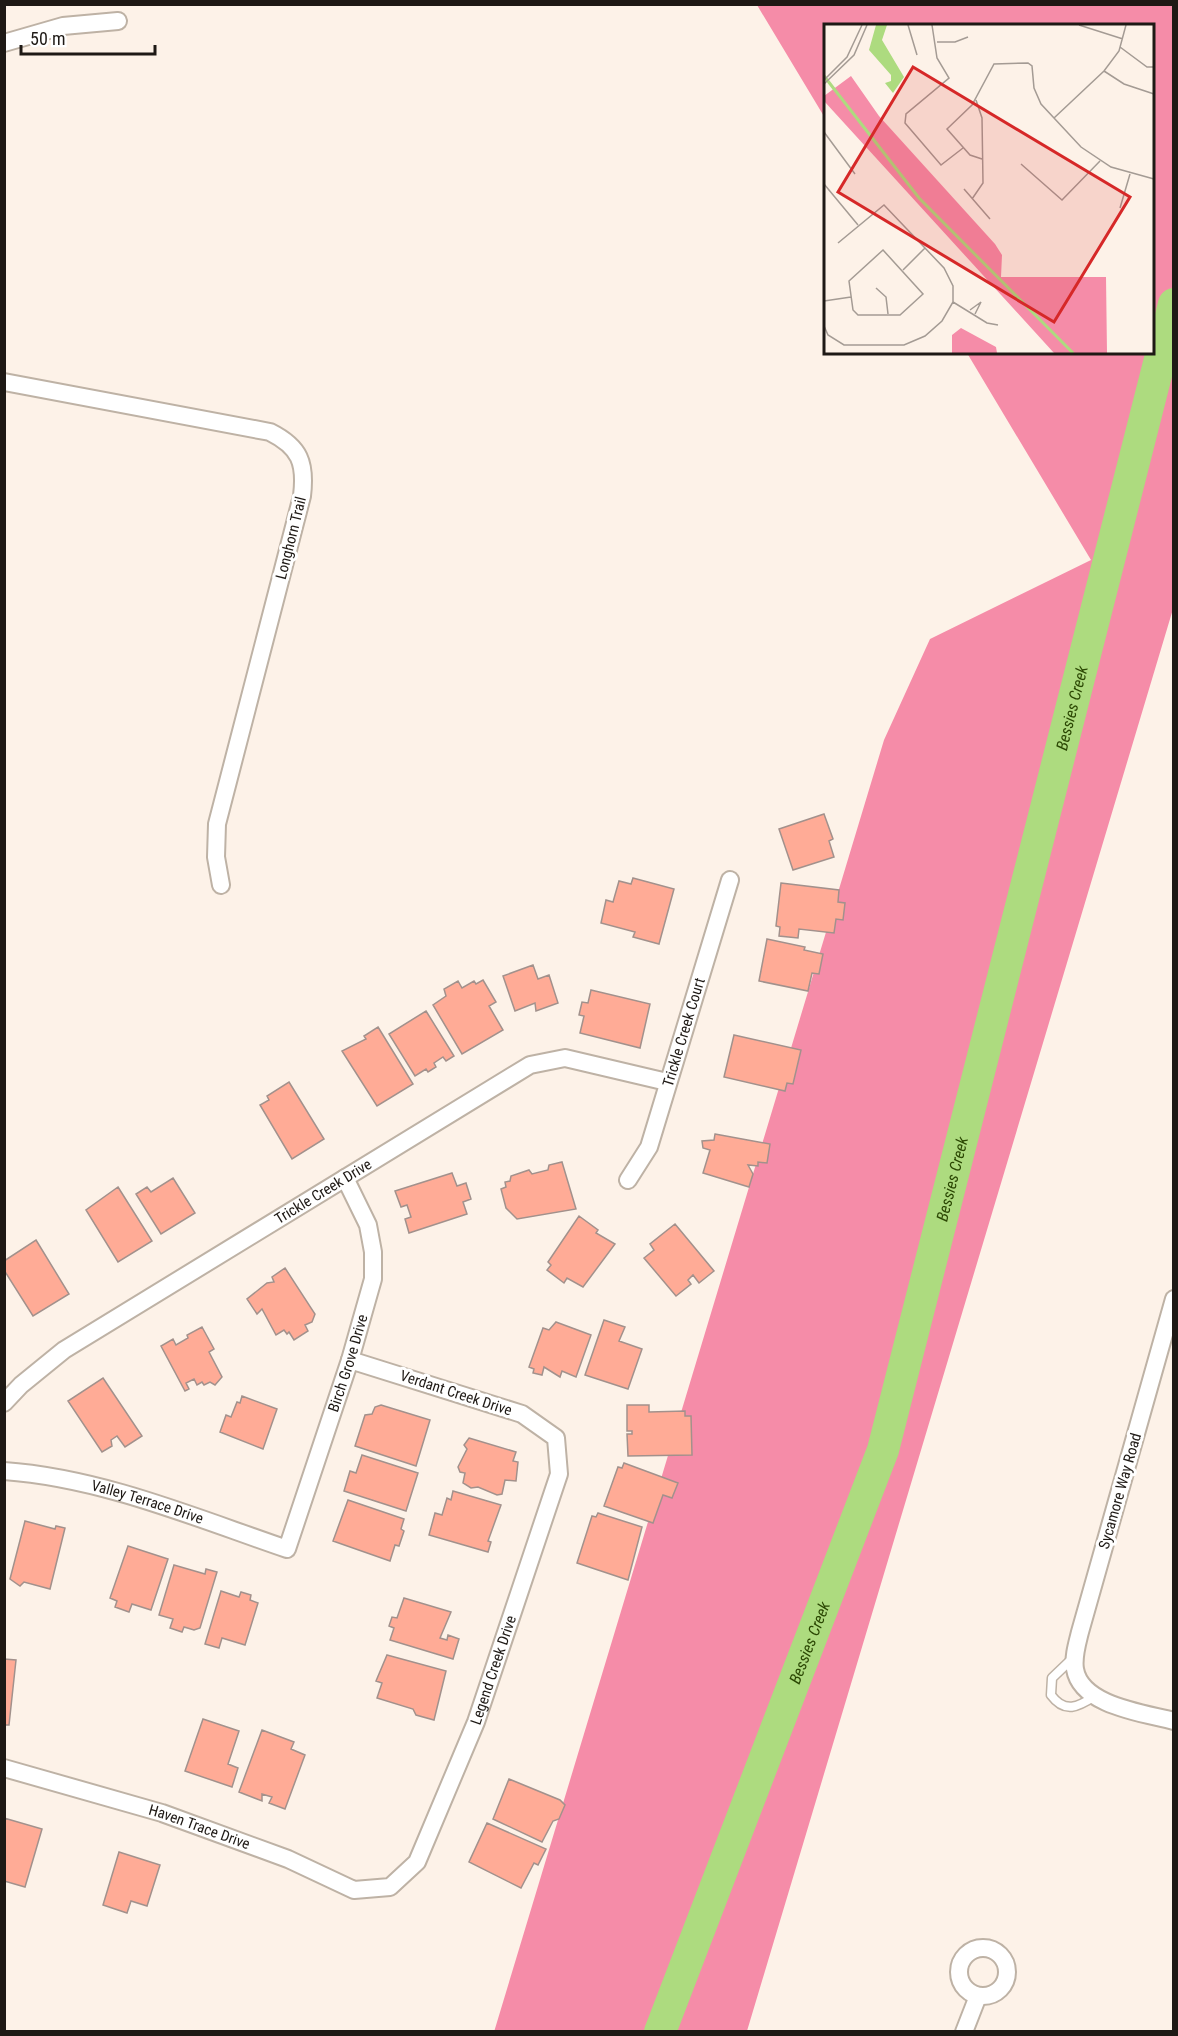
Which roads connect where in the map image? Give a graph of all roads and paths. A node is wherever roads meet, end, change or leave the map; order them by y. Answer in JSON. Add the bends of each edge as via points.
{"nodes":[{"id":1,"x":118,"y":21,"type":"dead end"},
{"id":2,"x":4,"y":43,"type":"edge"},
{"id":3,"x":4,"y":382,"type":"edge"},
{"id":4,"x":729,"y":880,"type":"dead end"},
{"id":5,"x":221,"y":885,"type":"dead end"},
{"id":6,"x":667,"y":1082,"type":"junction"},
{"id":7,"x":345,"y":1178,"type":"junction"},
{"id":8,"x":628,"y":1180,"type":"dead end"},
{"id":9,"x":1173,"y":1299,"type":"edge"},
{"id":10,"x":350,"y":1360,"type":"junction"},
{"id":11,"x":4,"y":1403,"type":"edge"},
{"id":12,"x":556,"y":1438,"type":"joint"},
{"id":13,"x":4,"y":1471,"type":"edge"},
{"id":14,"x":287,"y":1549,"type":"joint"},
{"id":15,"x":1075,"y":1657,"type":"junction"},
{"id":16,"x":1095,"y":1696,"type":"junction"},
{"id":17,"x":1173,"y":1721,"type":"edge"},
{"id":18,"x":4,"y":1768,"type":"edge"},
{"id":19,"x":390,"y":1887,"type":"joint"},
{"id":20,"x":978,"y":1996,"type":"dead end"},
{"id":21,"x":964,"y":2031,"type":"edge"}],
"edges":[{"from":1,"to":2,"type":"street","via":[[63,26]]},
{"from":3,"to":5,"type":"street","name":"Longhorn Trail","via":[[270,432],[287,440],[299,455],[305,475],[302,496],[217,824],[216,857]]},
{"from":4,"to":6,"type":"street","name":"Trickle Creek Court"},
{"from":6,"to":7,"type":"street","name":"Trickle Creek Drive","via":[[586,1061],[547,1060],[512,1074]]},
{"from":6,"to":8,"type":"street","name":"Trickle Creek Court","via":[[649,1147]]},
{"from":7,"to":10,"type":"street","name":"Birch Grove Drive","via":[[368,1225],[373,1252],[373,1279]]},
{"from":7,"to":11,"type":"street","name":"Trickle Creek Drive","via":[[64,1350]]},
{"from":9,"to":15,"type":"street","name":"Sycamore Way Road"},
{"from":10,"to":12,"type":"street","name":"Verdant Creek Drive","via":[[522,1414]]},
{"from":10,"to":14,"type":"street","name":"Birch Grove Drive"},
{"from":12,"to":19,"type":"street","name":"Legend Creek Drive","via":[[559,1474],[477,1722],[417,1862]]},
{"from":13,"to":14,"type":"street","name":"Valley Terrace Drive","via":[[66,1480],[121,1494]]},
{"from":15,"to":16,"type":"street","name":"Sycamore Way Road","via":[[1074,1668],[1080,1682]]},
{"from":15,"to":16,"type":"lane","via":[[1052,1678],[1051,1695],[1062,1706],[1072,1708]]},
{"from":16,"to":17,"type":"street","via":[[1108,1704]]},
{"from":18,"to":19,"type":"street","name":"Haven Trace Drive","via":[[162,1813],[288,1859],[354,1890]]},
{"from":20,"to":21,"type":"street"}]}
